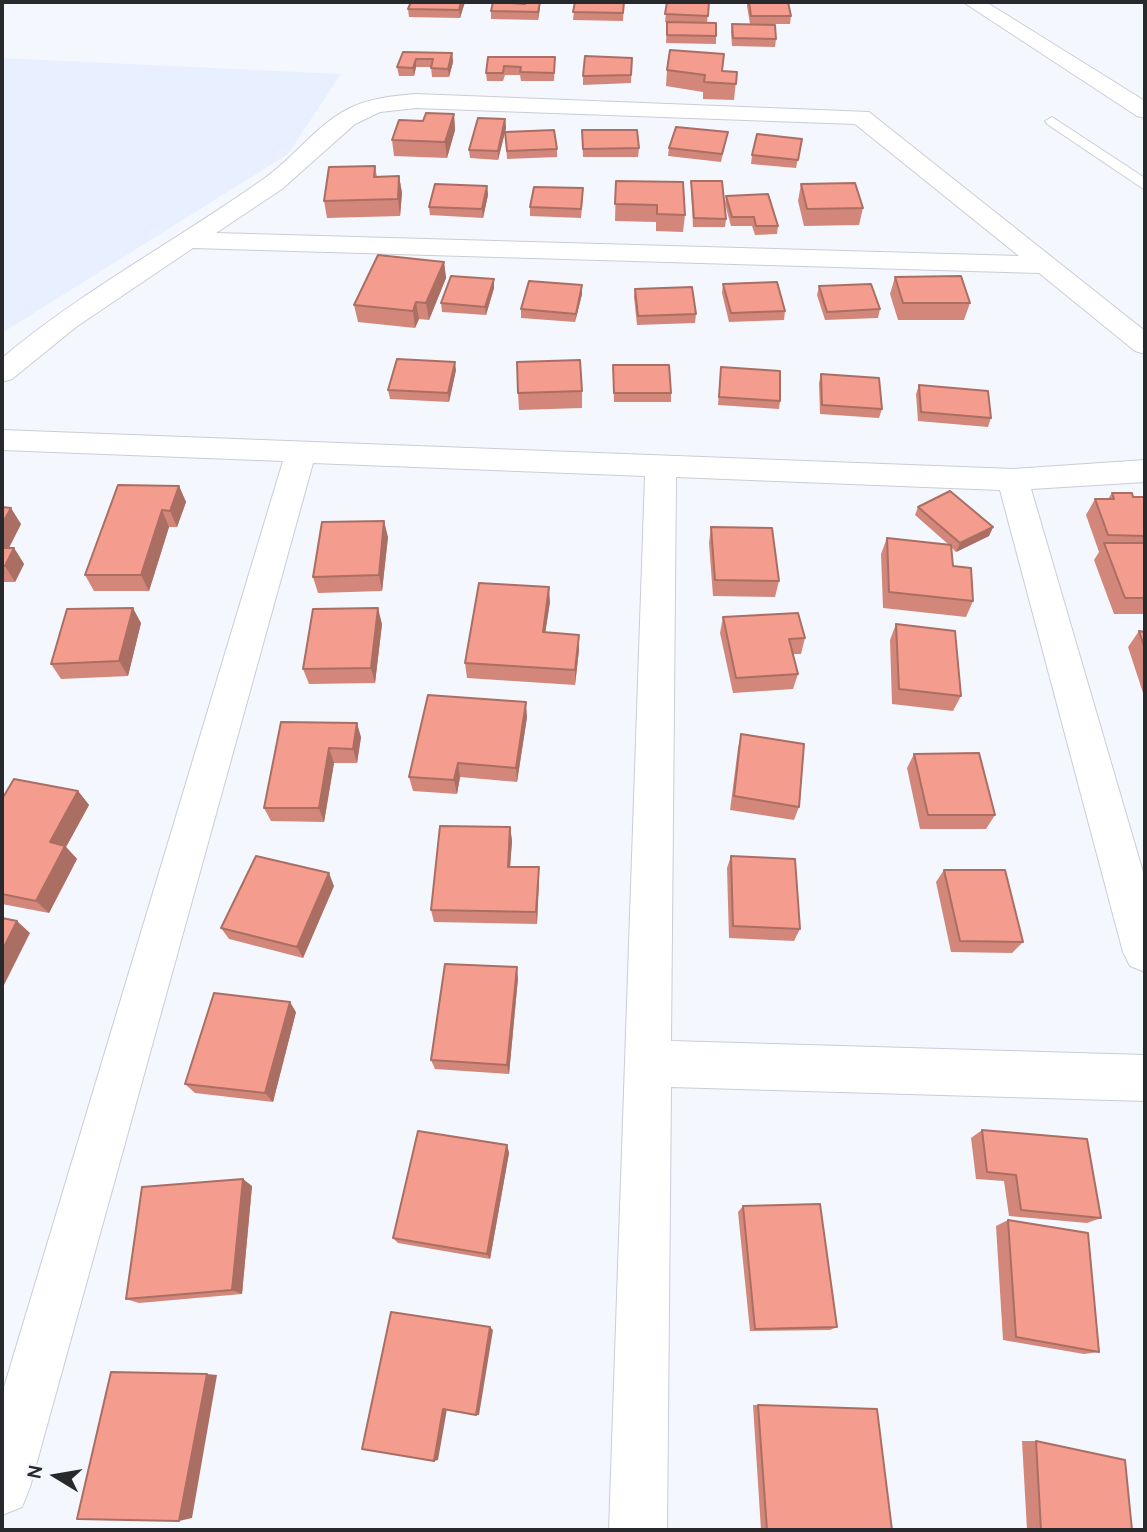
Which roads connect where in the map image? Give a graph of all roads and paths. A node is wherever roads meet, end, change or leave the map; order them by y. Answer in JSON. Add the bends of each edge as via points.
{"nodes":[{"id":1,"x":973,"y":2,"type":"edge"},
{"id":2,"x":1145,"y":111,"type":"edge"},
{"id":3,"x":1052,"y":121,"type":"dead end"},
{"id":4,"x":1145,"y":185,"type":"edge"},
{"id":5,"x":185,"y":240,"type":"junction"},
{"id":6,"x":1046,"y":265,"type":"junction"},
{"id":7,"x":1145,"y":345,"type":"edge"},
{"id":8,"x":2,"y":373,"type":"edge"},
{"id":9,"x":2,"y":440,"type":"edge"},
{"id":10,"x":301,"y":452,"type":"junction"},
{"id":11,"x":662,"y":467,"type":"junction"},
{"id":12,"x":1145,"y":471,"type":"edge"},
{"id":13,"x":1013,"y":480,"type":"junction"},
{"id":14,"x":1145,"y":952,"type":"edge"},
{"id":15,"x":648,"y":1063,"type":"junction"},
{"id":16,"x":1145,"y":1078,"type":"edge"},
{"id":17,"x":2,"y":1487,"type":"edge"},
{"id":18,"x":638,"y":1530,"type":"edge"}],
"edges":[{"from":1,"to":2,"type":"street"},
{"from":3,"to":4,"type":"lane"},
{"from":5,"to":6,"type":"street"},
{"from":5,"to":6,"type":"street","via":[[284,176],[336,126],[359,112],[381,104],[443,102],[861,117]]},
{"from":5,"to":8,"type":"street","via":[[32,345]]},
{"from":6,"to":7,"type":"street"},
{"from":9,"to":10,"type":"street"},
{"from":10,"to":11,"type":"street"},
{"from":10,"to":17,"type":"street"},
{"from":11,"to":13,"type":"street"},
{"from":11,"to":15,"type":"street"},
{"from":12,"to":13,"type":"street"},
{"from":13,"to":14,"type":"street"},
{"from":15,"to":16,"type":"street"},
{"from":15,"to":18,"type":"street"}]}
